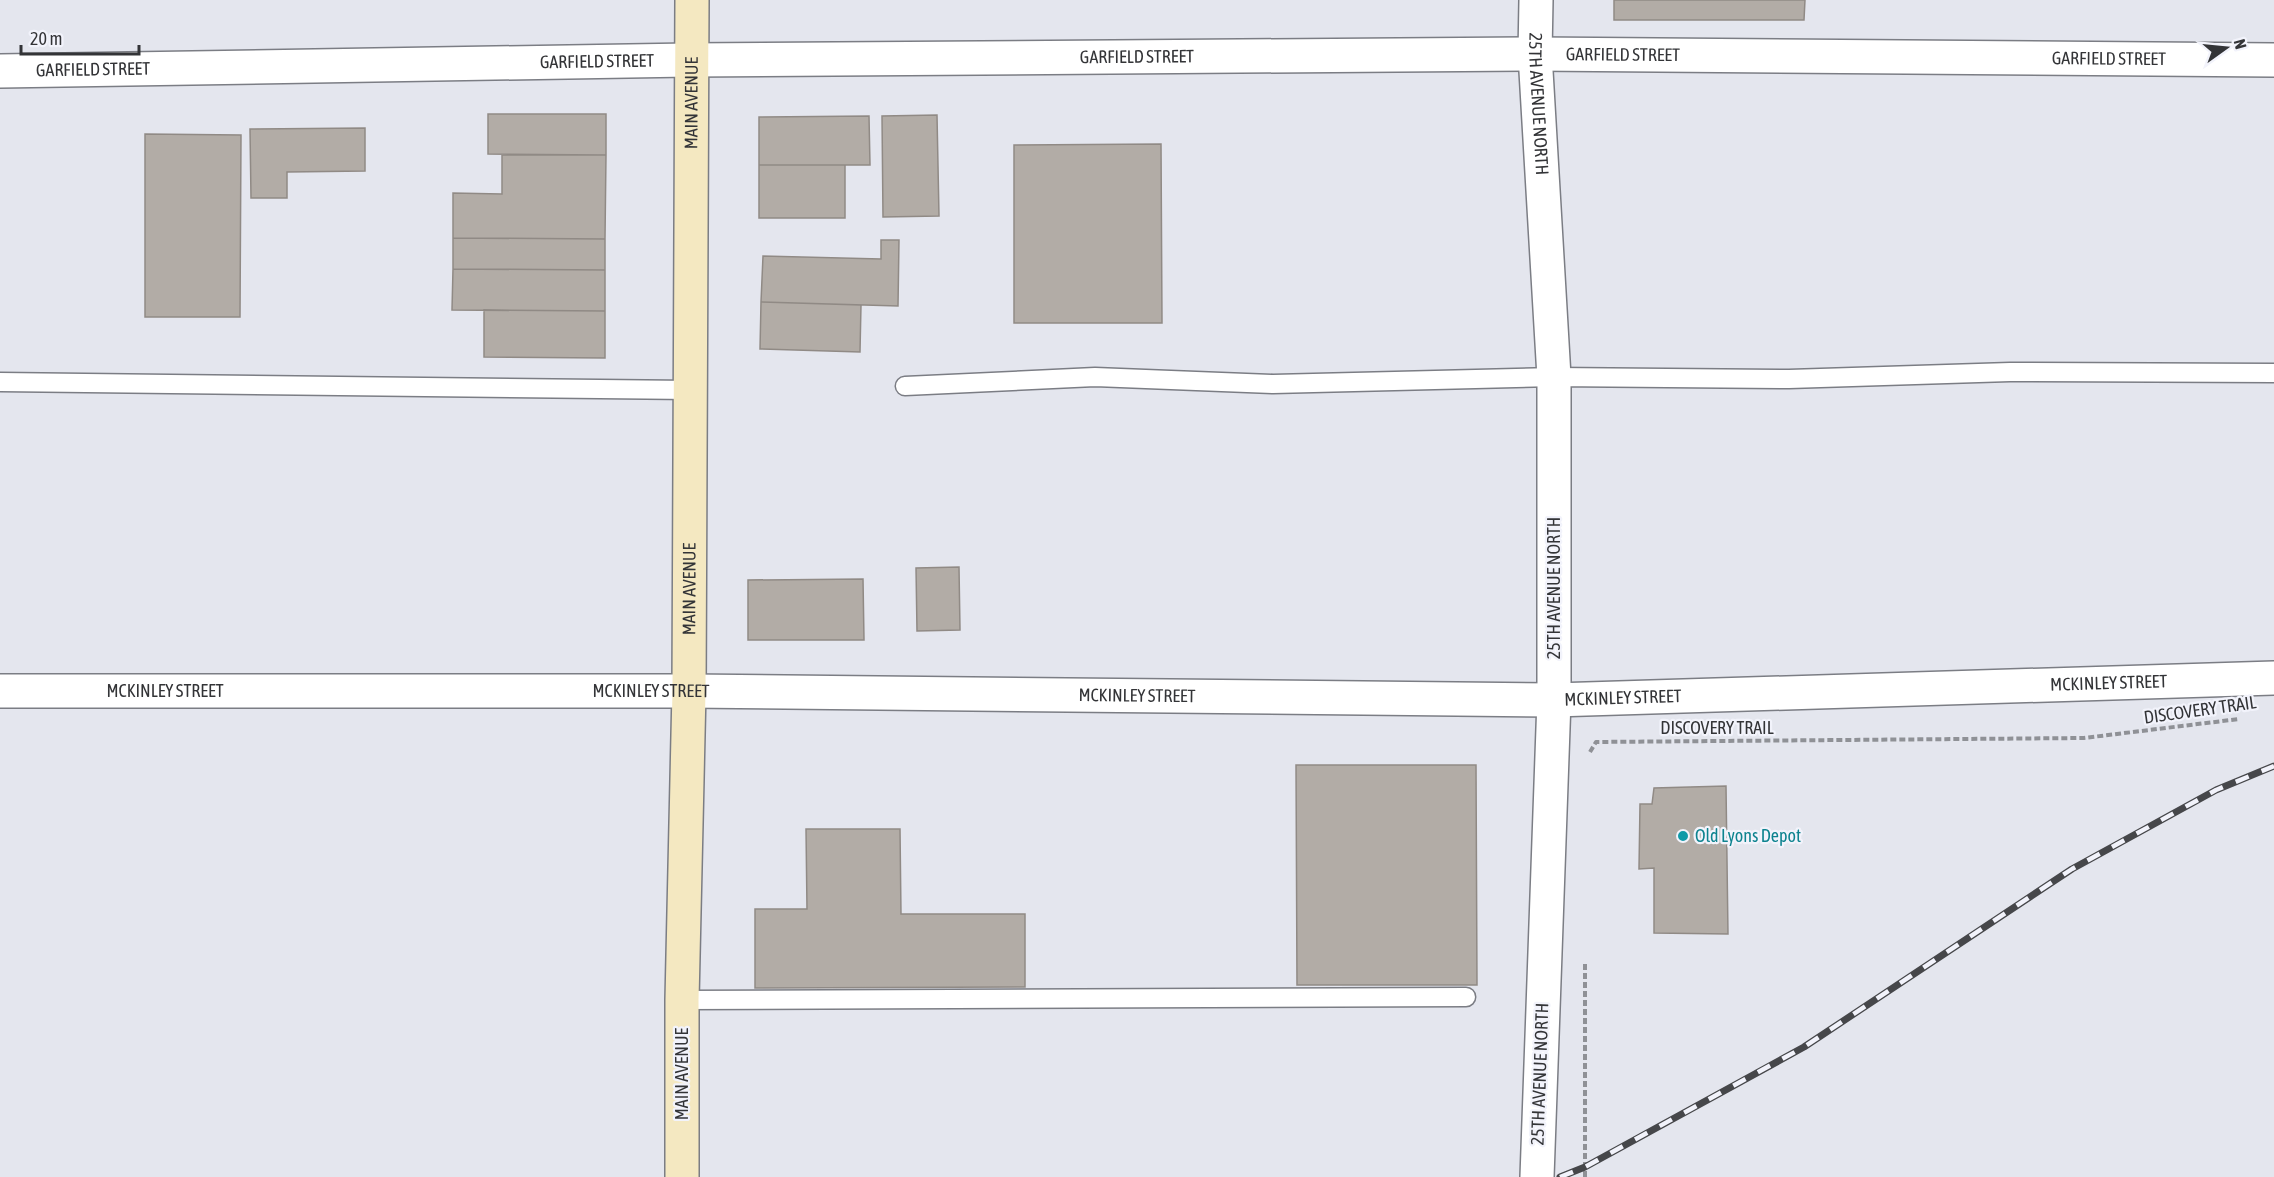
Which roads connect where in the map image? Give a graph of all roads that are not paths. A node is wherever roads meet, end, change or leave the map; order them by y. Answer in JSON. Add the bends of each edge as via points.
{"nodes":[{"id":1,"x":692,"y":0,"type":"edge"},
{"id":2,"x":1536,"y":0,"type":"edge"},
{"id":3,"x":1535,"y":54,"type":"junction"},
{"id":4,"x":689,"y":60,"type":"junction"},
{"id":5,"x":2274,"y":60,"type":"edge"},
{"id":6,"x":0,"y":71,"type":"edge"},
{"id":7,"x":2274,"y":372,"type":"edge"},
{"id":8,"x":1554,"y":377,"type":"junction"},
{"id":9,"x":0,"y":382,"type":"edge"},
{"id":10,"x":905,"y":387,"type":"dead end"},
{"id":11,"x":691,"y":390,"type":"junction"},
{"id":12,"x":2274,"y":678,"type":"edge"},
{"id":13,"x":0,"y":691,"type":"edge"},
{"id":14,"x":689,"y":691,"type":"junction"},
{"id":15,"x":1554,"y":700,"type":"junction"},
{"id":16,"x":1466,"y":997,"type":"dead end"},
{"id":17,"x":682,"y":1000,"type":"junction"},
{"id":18,"x":682,"y":1177,"type":"edge"},
{"id":19,"x":1537,"y":1177,"type":"edge"}],
"edges":[{"from":1,"to":4,"type":"street","name":"MAIN AVENUE"},
{"from":2,"to":3,"type":"street","name":"25TH AVENUE NORTH"},
{"from":3,"to":4,"type":"street","name":"GARFIELD STREET"},
{"from":3,"to":5,"type":"street","name":"GARFIELD STREET"},
{"from":3,"to":8,"type":"street","name":"25TH AVENUE NORTH"},
{"from":4,"to":6,"type":"street","name":"GARFIELD STREET"},
{"from":4,"to":11,"type":"street","name":"MAIN AVENUE"},
{"from":7,"to":8,"type":"lane","via":[[2010,372],[1789,379]]},
{"from":8,"to":10,"type":"lane","via":[[1273,384],[1095,377]]},
{"from":8,"to":15,"type":"street","name":"25TH AVENUE NORTH"},
{"from":9,"to":11,"type":"lane"},
{"from":11,"to":14,"type":"street","name":"MAIN AVENUE"},
{"from":12,"to":15,"type":"street","name":"MCKINLEY STREET"},
{"from":13,"to":14,"type":"street","name":"MCKINLEY STREET"},
{"from":14,"to":15,"type":"street","name":"MCKINLEY STREET"},
{"from":14,"to":17,"type":"street","name":"MAIN AVENUE"},
{"from":15,"to":19,"type":"street","name":"25TH AVENUE NORTH"},
{"from":16,"to":17,"type":"lane"},
{"from":17,"to":18,"type":"street","name":"MAIN AVENUE"}]}
